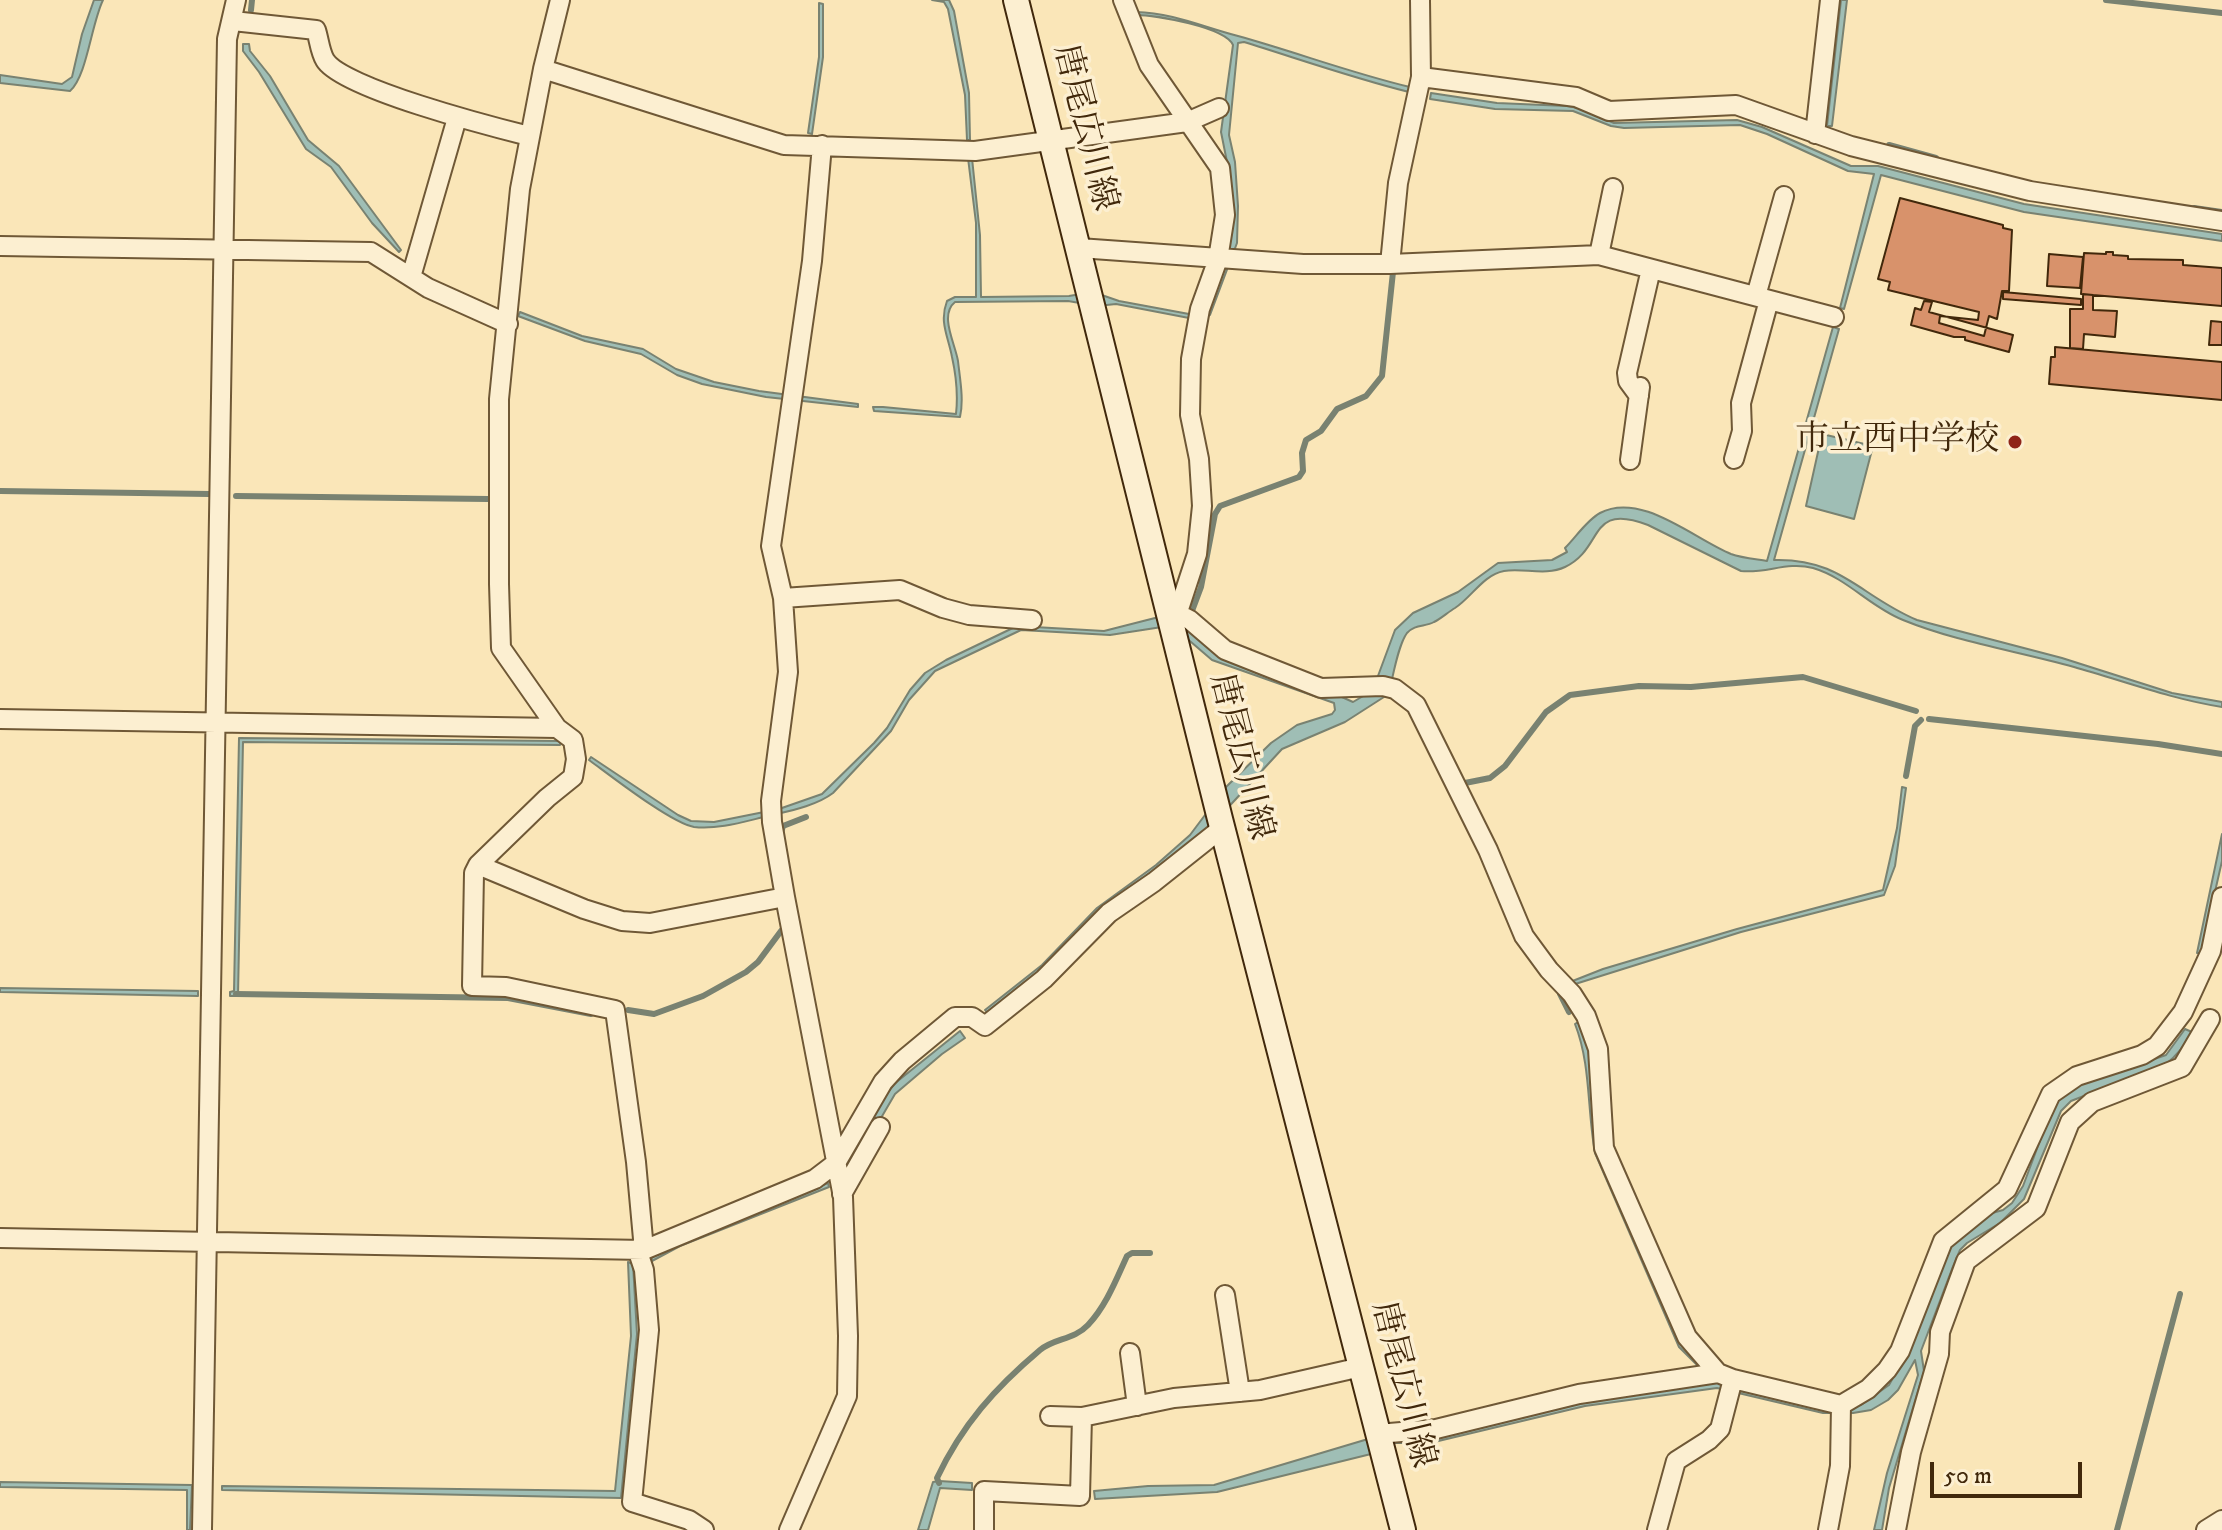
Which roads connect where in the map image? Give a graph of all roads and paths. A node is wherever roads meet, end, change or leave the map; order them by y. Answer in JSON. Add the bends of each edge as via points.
{"nodes":[{"id":1,"x":236,"y":0,"type":"edge"},
{"id":2,"x":560,"y":0,"type":"edge"},
{"id":3,"x":1016,"y":0,"type":"edge"},
{"id":4,"x":1123,"y":0,"type":"edge"},
{"id":5,"x":1420,"y":0,"type":"edge"},
{"id":6,"x":1830,"y":0,"type":"edge"},
{"id":7,"x":233,"y":21,"type":"junction"},
{"id":8,"x":543,"y":69,"type":"junction"},
{"id":9,"x":1421,"y":77,"type":"junction"},
{"id":10,"x":1219,"y":108,"type":"dead end"},
{"id":11,"x":457,"y":118,"type":"junction"},
{"id":12,"x":1187,"y":122,"type":"junction"},
{"id":13,"x":1815,"y":134,"type":"junction"},
{"id":14,"x":529,"y":136,"type":"junction"},
{"id":15,"x":1051,"y":142,"type":"junction"},
{"id":16,"x":822,"y":145,"type":"junction"},
{"id":17,"x":1613,"y":188,"type":"dead end"},
{"id":18,"x":1784,"y":196,"type":"dead end"},
{"id":19,"x":2222,"y":221,"type":"edge"},
{"id":20,"x":0,"y":246,"type":"edge"},
{"id":21,"x":1079,"y":248,"type":"junction"},
{"id":22,"x":223,"y":250,"type":"junction"},
{"id":23,"x":1599,"y":255,"type":"junction"},
{"id":24,"x":1225,"y":259,"type":"junction"},
{"id":25,"x":1390,"y":264,"type":"junction"},
{"id":26,"x":1651,"y":269,"type":"junction"},
{"id":27,"x":411,"y":277,"type":"junction"},
{"id":28,"x":1762,"y":298,"type":"junction"},
{"id":29,"x":1834,"y":317,"type":"dead end"},
{"id":30,"x":508,"y":324,"type":"junction"},
{"id":31,"x":1734,"y":459,"type":"dead end"},
{"id":32,"x":1630,"y":460,"type":"dead end"},
{"id":33,"x":783,"y":598,"type":"junction"},
{"id":34,"x":1171,"y":618,"type":"junction"},
{"id":35,"x":1032,"y":620,"type":"dead end"},
{"id":36,"x":0,"y":719,"type":"edge"},
{"id":37,"x":216,"y":724,"type":"junction"},
{"id":38,"x":557,"y":728,"type":"junction"},
{"id":39,"x":1219,"y":815,"type":"junction"},
{"id":40,"x":478,"y":865,"type":"junction"},
{"id":41,"x":785,"y":897,"type":"junction"},
{"id":42,"x":2222,"y":897,"type":"edge"},
{"id":43,"x":2183,"y":1012,"type":"junction"},
{"id":44,"x":2216,"y":1019,"type":"edge"},
{"id":45,"x":880,"y":1127,"type":"dead end"},
{"id":46,"x":836,"y":1163,"type":"junction"},
{"id":47,"x":842,"y":1194,"type":"junction"},
{"id":48,"x":0,"y":1238,"type":"edge"},
{"id":49,"x":207,"y":1243,"type":"junction"},
{"id":50,"x":640,"y":1250,"type":"junction"},
{"id":51,"x":1225,"y":1295,"type":"dead end"},
{"id":52,"x":1130,"y":1353,"type":"dead end"},
{"id":53,"x":1361,"y":1367,"type":"junction"},
{"id":54,"x":1725,"y":1376,"type":"junction"},
{"id":55,"x":1240,"y":1392,"type":"junction"},
{"id":56,"x":1841,"y":1405,"type":"junction"},
{"id":57,"x":1137,"y":1406,"type":"junction"},
{"id":58,"x":1050,"y":1416,"type":"dead end"},
{"id":59,"x":1082,"y":1417,"type":"junction"},
{"id":60,"x":1380,"y":1440,"type":"junction"},
{"id":61,"x":2222,"y":1520,"type":"edge"},
{"id":62,"x":202,"y":1530,"type":"edge"},
{"id":63,"x":704,"y":1530,"type":"edge"},
{"id":64,"x":789,"y":1530,"type":"edge"},
{"id":65,"x":984,"y":1530,"type":"edge"},
{"id":66,"x":1403,"y":1530,"type":"edge"},
{"id":67,"x":1657,"y":1530,"type":"edge"},
{"id":68,"x":1828,"y":1530,"type":"edge"},
{"id":69,"x":1896,"y":1530,"type":"edge"},
{"id":70,"x":2206,"y":1530,"type":"edge"}],
"edges":[{"from":1,"to":7,"type":"street"},
{"from":2,"to":8,"type":"street"},
{"from":3,"to":15,"type":"main road","name":"唐尾広川線"},
{"from":4,"to":12,"type":"street","via":[[1149,65]]},
{"from":5,"to":9,"type":"street"},
{"from":6,"to":13,"type":"street"},
{"from":7,"to":11,"type":"street","via":[[316,30],[325,62],[348,78]]},
{"from":7,"to":22,"type":"street","via":[[227,39]]},
{"from":8,"to":14,"type":"street"},
{"from":8,"to":16,"type":"street","via":[[784,145]]},
{"from":9,"to":13,"type":"street","via":[[1576,97],[1609,111],[1736,105]]},
{"from":9,"to":25,"type":"street","via":[[1398,183]]},
{"from":10,"to":12,"type":"street"},
{"from":11,"to":14,"type":"street"},
{"from":11,"to":27,"type":"street"},
{"from":12,"to":15,"type":"street"},
{"from":12,"to":24,"type":"street","via":[[1220,168]]},
{"from":13,"to":19,"type":"street","via":[[2030,191]]},
{"from":14,"to":30,"type":"street"},
{"from":15,"to":16,"type":"street","via":[[975,151]]},
{"from":15,"to":21,"type":"main road","name":"唐尾広川線"},
{"from":16,"to":33,"type":"street","via":[[812,261],[771,546]]},
{"from":17,"to":23,"type":"street"},
{"from":18,"to":28,"type":"street"},
{"from":20,"to":22,"type":"street"},
{"from":21,"to":24,"type":"street"},
{"from":21,"to":34,"type":"main road","name":"唐尾広川線"},
{"from":22,"to":27,"type":"street","via":[[371,252]]},
{"from":22,"to":37,"type":"street"},
{"from":23,"to":25,"type":"street"},
{"from":23,"to":26,"type":"street"},
{"from":24,"to":25,"type":"street"},
{"from":24,"to":34,"type":"street","via":[[1200,309],[1191,359],[1190,415],[1202,506],[1197,554]]},
{"from":26,"to":28,"type":"street"},
{"from":26,"to":32,"type":"street","via":[[1627,373],[1639,392]]},
{"from":27,"to":30,"type":"street"},
{"from":28,"to":29,"type":"street"},
{"from":28,"to":31,"type":"street"},
{"from":30,"to":38,"type":"street","via":[[499,399],[501,648]]},
{"from":33,"to":35,"type":"street","via":[[900,590],[969,615]]},
{"from":33,"to":41,"type":"street","via":[[788,672],[771,801]]},
{"from":34,"to":39,"type":"main road","name":"唐尾広川線"},
{"from":34,"to":54,"type":"street","via":[[1190,620],[1225,650],[1321,688],[1391,688],[1416,705],[1524,936],[1586,1016],[1598,1049],[1604,1148],[1687,1337]]},
{"from":36,"to":37,"type":"street"},
{"from":37,"to":38,"type":"street"},
{"from":37,"to":49,"type":"street"},
{"from":38,"to":40,"type":"street","via":[[573,740],[573,777]]},
{"from":39,"to":46,"type":"street","via":[[1154,882],[1109,913],[1044,979],[985,1026],[972,1017],[955,1017],[902,1061],[883,1082]]},
{"from":39,"to":53,"type":"main road","name":"唐尾広川線"},
{"from":40,"to":41,"type":"street","via":[[622,921],[650,923]]},
{"from":40,"to":50,"type":"street","via":[[472,986],[506,987],[615,1010],[636,1162]]},
{"from":41,"to":46,"type":"street"},
{"from":42,"to":43,"type":"street","via":[[2211,951]]},
{"from":43,"to":44,"type":"street"},
{"from":43,"to":56,"type":"street","via":[[2149,1051],[2077,1076],[2051,1094],[2007,1189],[1943,1241],[1900,1351],[1868,1389]]},
{"from":44,"to":69,"type":"street","via":[[2182,1067],[2092,1102],[2070,1122],[2036,1208],[1966,1261],[1940,1332]]},
{"from":45,"to":47,"type":"street"},
{"from":46,"to":47,"type":"street"},
{"from":46,"to":50,"type":"street","via":[[815,1179]]},
{"from":47,"to":64,"type":"street","via":[[847,1396]]},
{"from":48,"to":49,"type":"street"},
{"from":49,"to":50,"type":"street"},
{"from":49,"to":62,"type":"street"},
{"from":50,"to":63,"type":"street","via":[[649,1330],[632,1502]]},
{"from":51,"to":55,"type":"street"},
{"from":52,"to":57,"type":"street"},
{"from":53,"to":55,"type":"street"},
{"from":53,"to":60,"type":"main road","name":"唐尾広川線"},
{"from":54,"to":56,"type":"street"},
{"from":54,"to":60,"type":"street","via":[[1579,1394]]},
{"from":54,"to":67,"type":"street","via":[[1720,1429],[1676,1461]]},
{"from":55,"to":57,"type":"street"},
{"from":56,"to":68,"type":"street","via":[[1840,1466]]},
{"from":57,"to":59,"type":"street"},
{"from":58,"to":59,"type":"street"},
{"from":59,"to":65,"type":"street","via":[[1080,1496],[984,1491]]},
{"from":60,"to":66,"type":"main road","name":"唐尾広川線"},
{"from":61,"to":70,"type":"street"}]}
